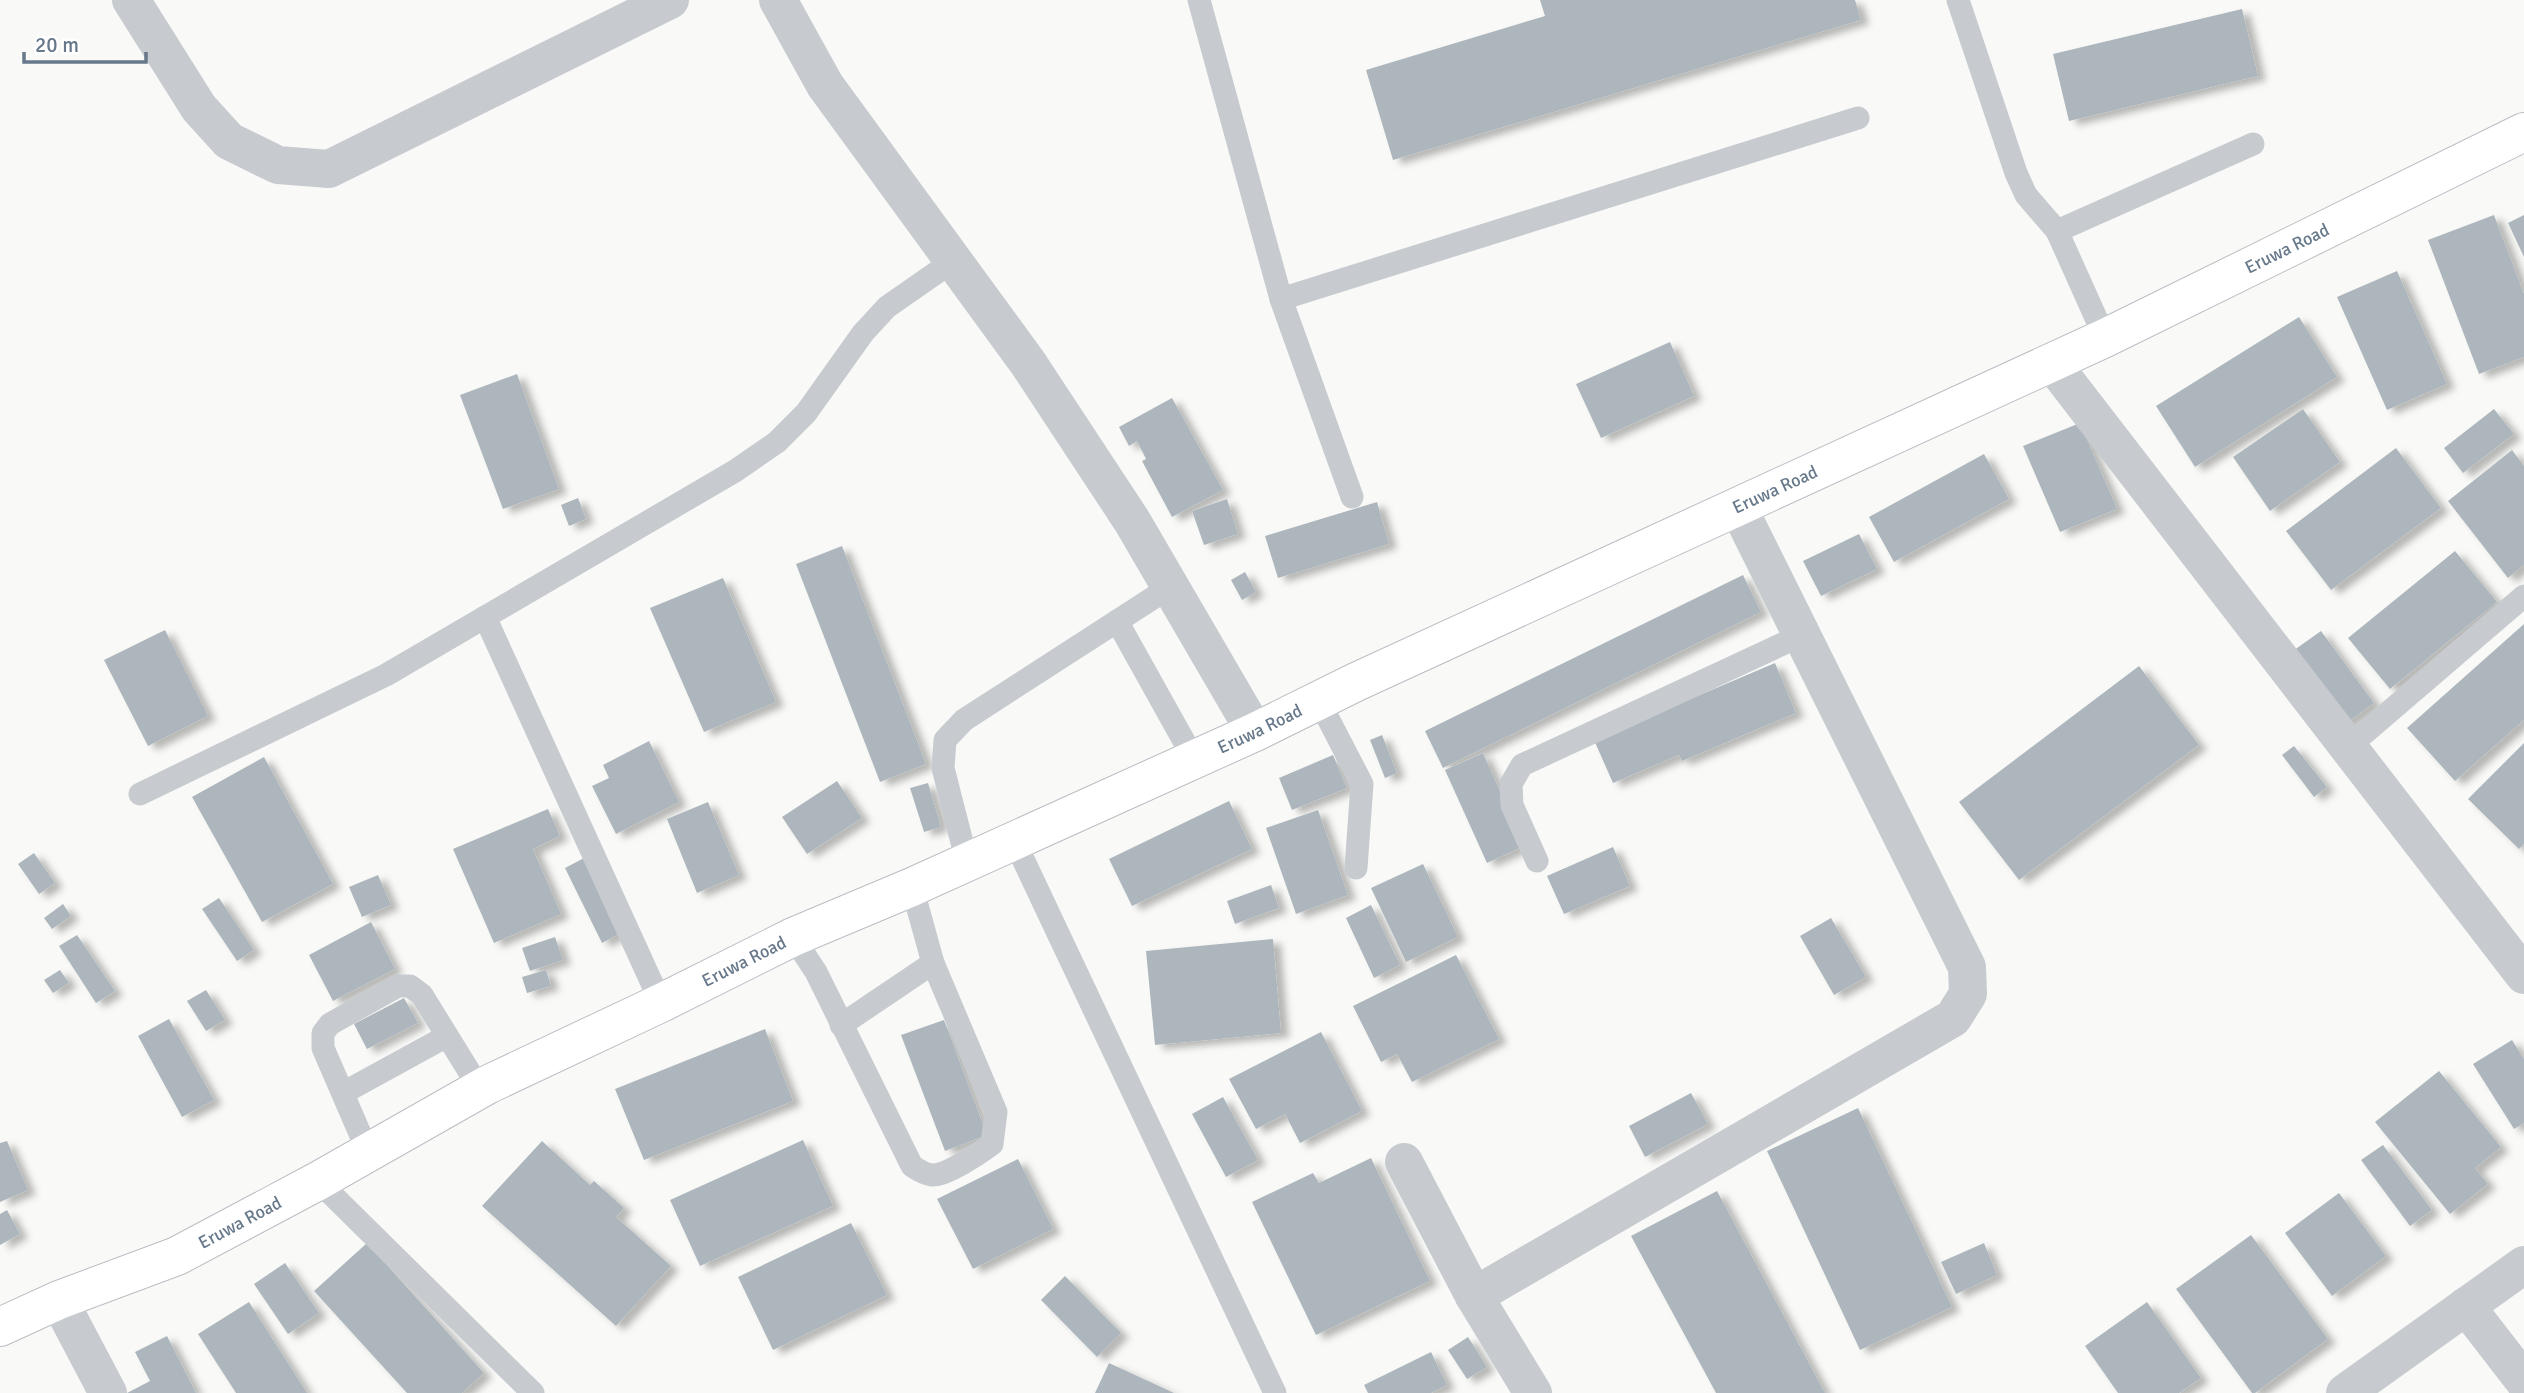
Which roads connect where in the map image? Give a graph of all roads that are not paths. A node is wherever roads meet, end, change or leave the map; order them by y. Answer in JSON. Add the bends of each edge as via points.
{"nodes":[{"id":1,"x":131,"y":0,"type":"edge"},
{"id":2,"x":670,"y":0,"type":"edge"},
{"id":3,"x":778,"y":0,"type":"edge"},
{"id":4,"x":1199,"y":0,"type":"edge"},
{"id":5,"x":1958,"y":0,"type":"edge"},
{"id":6,"x":1858,"y":118,"type":"dead end"},
{"id":7,"x":2524,"y":132,"type":"edge"},
{"id":8,"x":2253,"y":144,"type":"dead end"},
{"id":9,"x":2057,"y":231,"type":"junction"},
{"id":10,"x":953,"y":261,"type":"junction"},
{"id":11,"x":1281,"y":299,"type":"junction"},
{"id":12,"x":2105,"y":338,"type":"junction"},
{"id":13,"x":2052,"y":363,"type":"junction"},
{"id":14,"x":1352,"y":497,"type":"dead end"},
{"id":15,"x":1738,"y":507,"type":"junction"},
{"id":16,"x":1170,"y":587,"type":"junction"},
{"id":17,"x":2524,"y":596,"type":"edge"},
{"id":18,"x":485,"y":617,"type":"junction"},
{"id":19,"x":1117,"y":621,"type":"junction"},
{"id":20,"x":1802,"y":635,"type":"junction"},
{"id":21,"x":1319,"y":701,"type":"junction"},
{"id":22,"x":1255,"y":732,"type":"junction"},
{"id":23,"x":2347,"y":748,"type":"junction"},
{"id":24,"x":1194,"y":760,"type":"junction"},
{"id":25,"x":140,"y":794,"type":"dead end"},
{"id":26,"x":1013,"y":840,"type":"junction"},
{"id":27,"x":1537,"y":861,"type":"dead end"},
{"id":28,"x":967,"y":862,"type":"junction"},
{"id":29,"x":1356,"y":868,"type":"dead end"},
{"id":30,"x":912,"y":887,"type":"junction"},
{"id":31,"x":793,"y":937,"type":"junction"},
{"id":32,"x":933,"y":963,"type":"junction"},
{"id":33,"x":2524,"y":975,"type":"edge"},
{"id":34,"x":661,"y":1003,"type":"junction"},
{"id":35,"x":841,"y":1025,"type":"junction"},
{"id":36,"x":447,"y":1036,"type":"junction"},
{"id":37,"x":480,"y":1089,"type":"junction"},
{"id":38,"x":343,"y":1093,"type":"junction"},
{"id":39,"x":368,"y":1152,"type":"junction"},
{"id":40,"x":1404,"y":1162,"type":"dead end"},
{"id":41,"x":318,"y":1181,"type":"junction"},
{"id":42,"x":2524,"y":1265,"type":"edge"},
{"id":43,"x":1474,"y":1296,"type":"junction"},
{"id":44,"x":59,"y":1300,"type":"junction"},
{"id":45,"x":2466,"y":1306,"type":"junction"},
{"id":46,"x":0,"y":1327,"type":"edge"},
{"id":47,"x":2524,"y":1381,"type":"edge"},
{"id":48,"x":108,"y":1393,"type":"edge"},
{"id":49,"x":533,"y":1393,"type":"edge"},
{"id":50,"x":1275,"y":1393,"type":"edge"},
{"id":51,"x":1533,"y":1393,"type":"edge"},
{"id":52,"x":2345,"y":1393,"type":"edge"}],
"edges":[{"from":1,"to":2,"type":"street","via":[[199,108],[229,141],[278,165],[328,169]]},
{"from":3,"to":10,"type":"street","via":[[825,85]]},
{"from":4,"to":11,"type":"lane"},
{"from":5,"to":9,"type":"lane","via":[[2016,173],[2026,195]]},
{"from":6,"to":11,"type":"lane"},
{"from":7,"to":12,"type":"main road","name":"Eruwa Road"},
{"from":8,"to":9,"type":"lane"},
{"from":9,"to":12,"type":"lane"},
{"from":10,"to":16,"type":"street","via":[[1028,363]]},
{"from":10,"to":18,"type":"lane","via":[[887,307],[806,413],[777,442],[736,471]]},
{"from":11,"to":14,"type":"lane"},
{"from":12,"to":13,"type":"main road","name":"Eruwa Road"},
{"from":13,"to":15,"type":"main road","name":"Eruwa Road"},
{"from":13,"to":23,"type":"street"},
{"from":15,"to":20,"type":"street"},
{"from":15,"to":21,"type":"main road","name":"Eruwa Road"},
{"from":16,"to":19,"type":"lane"},
{"from":16,"to":22,"type":"street"},
{"from":17,"to":23,"type":"lane"},
{"from":18,"to":25,"type":"lane","via":[[386,675]]},
{"from":18,"to":34,"type":"lane"},
{"from":19,"to":24,"type":"lane"},
{"from":19,"to":28,"type":"lane","via":[[964,720],[945,740],[943,768]]},
{"from":20,"to":27,"type":"lane","via":[[1522,765],[1511,784],[1511,805]]},
{"from":20,"to":43,"type":"street","via":[[1967,967],[1968,994],[1953,1018]]},
{"from":21,"to":22,"type":"main road","name":"Eruwa Road"},
{"from":21,"to":29,"type":"lane","via":[[1362,784]]},
{"from":22,"to":24,"type":"main road","name":"Eruwa Road"},
{"from":23,"to":33,"type":"street"},
{"from":24,"to":26,"type":"main road","name":"Eruwa Road"},
{"from":26,"to":28,"type":"main road","name":"Eruwa Road"},
{"from":26,"to":50,"type":"lane"},
{"from":28,"to":30,"type":"main road","name":"Eruwa Road"},
{"from":30,"to":31,"type":"main road","name":"Eruwa Road"},
{"from":30,"to":32,"type":"lane"},
{"from":31,"to":34,"type":"main road","name":"Eruwa Road"},
{"from":31,"to":35,"type":"lane"},
{"from":32,"to":35,"type":"lane"},
{"from":32,"to":35,"type":"lane","via":[[996,1112],[992,1144],[980,1154],[936,1175],[912,1166]]},
{"from":34,"to":37,"type":"main road","name":"Eruwa Road"},
{"from":36,"to":37,"type":"lane"},
{"from":36,"to":38,"type":"lane"},
{"from":36,"to":38,"type":"lane","via":[[422,995],[410,986],[398,986],[323,1032],[323,1048]]},
{"from":37,"to":39,"type":"main road","name":"Eruwa Road"},
{"from":38,"to":39,"type":"lane"},
{"from":39,"to":41,"type":"main road","name":"Eruwa Road"},
{"from":40,"to":43,"type":"street"},
{"from":41,"to":44,"type":"main road","name":"Eruwa Road","via":[[177,1256]]},
{"from":41,"to":49,"type":"lane"},
{"from":42,"to":45,"type":"street"},
{"from":43,"to":51,"type":"street"},
{"from":44,"to":46,"type":"main road","name":"Eruwa Road"},
{"from":44,"to":48,"type":"street"},
{"from":45,"to":47,"type":"street"},
{"from":45,"to":52,"type":"street"}]}
